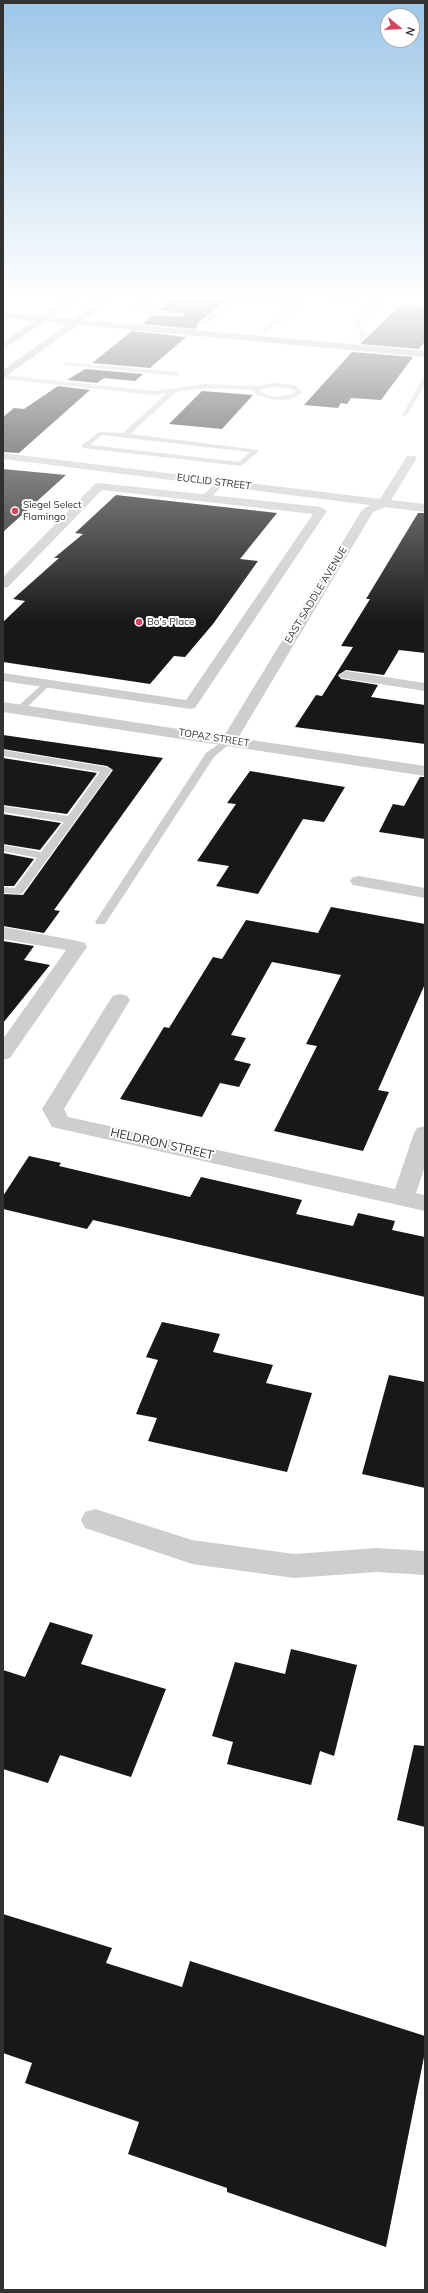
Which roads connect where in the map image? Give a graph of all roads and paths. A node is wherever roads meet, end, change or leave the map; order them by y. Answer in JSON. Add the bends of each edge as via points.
{"nodes":[{"id":1,"x":156,"y":407,"type":"edge"},
{"id":2,"x":408,"y":407,"type":"edge"},
{"id":3,"x":404,"y":414,"type":"dead end"},
{"id":4,"x":125,"y":435,"type":"junction"},
{"id":5,"x":3,"y":456,"type":"edge"},
{"id":6,"x":412,"y":458,"type":"dead end"},
{"id":7,"x":221,"y":483,"type":"junction"},
{"id":8,"x":205,"y":498,"type":"junction"},
{"id":9,"x":383,"y":503,"type":"junction"},
{"id":10,"x":425,"y":508,"type":"edge"},
{"id":11,"x":9,"y":570,"type":"edge"},
{"id":12,"x":3,"y":584,"type":"edge"},
{"id":13,"x":346,"y":675,"type":"dead end"},
{"id":14,"x":3,"y":677,"type":"edge"},
{"id":15,"x":46,"y":684,"type":"junction"},
{"id":16,"x":425,"y":687,"type":"edge"},
{"id":17,"x":3,"y":707,"type":"edge"},
{"id":18,"x":20,"y":710,"type":"junction"},
{"id":19,"x":229,"y":740,"type":"junction"},
{"id":20,"x":3,"y":752,"type":"edge"},
{"id":21,"x":425,"y":771,"type":"edge"},
{"id":22,"x":3,"y":809,"type":"edge"},
{"id":23,"x":70,"y":820,"type":"junction"},
{"id":24,"x":3,"y":848,"type":"edge"},
{"id":25,"x":44,"y":856,"type":"junction"},
{"id":26,"x":359,"y":881,"type":"dead end"},
{"id":27,"x":3,"y":890,"type":"edge"},
{"id":28,"x":425,"y":893,"type":"edge"},
{"id":29,"x":101,"y":922,"type":"dead end"},
{"id":30,"x":3,"y":933,"type":"edge"},
{"id":31,"x":120,"y":1000,"type":"dead end"},
{"id":32,"x":3,"y":1054,"type":"edge"},
{"id":33,"x":425,"y":1133,"type":"edge"},
{"id":34,"x":403,"y":1198,"type":"junction"},
{"id":35,"x":425,"y":1203,"type":"edge"},
{"id":36,"x":95,"y":1520,"type":"dead end"},
{"id":37,"x":425,"y":1563,"type":"edge"}],
"edges":[{"from":1,"to":4,"type":"lane"},
{"from":2,"to":3,"type":"lane"},
{"from":4,"to":4,"type":"lane","via":[[101,433],[84,446],[241,464],[256,451]]},
{"from":5,"to":7,"type":"street","name":"EUCLID STREET"},
{"from":6,"to":9,"type":"street","name":"EAST SADDLE AVENUE"},
{"from":7,"to":8,"type":"lane"},
{"from":7,"to":9,"type":"street","name":"EUCLID STREET"},
{"from":8,"to":11,"type":"street","via":[[99,486]]},
{"from":8,"to":15,"type":"street","via":[[321,510],[190,705]]},
{"from":9,"to":10,"type":"street","name":"EUCLID STREET"},
{"from":9,"to":19,"type":"street","name":"EAST SADDLE AVENUE","via":[[368,510]]},
{"from":11,"to":12,"type":"street"},
{"from":13,"to":16,"type":"street"},
{"from":14,"to":15,"type":"street"},
{"from":15,"to":18,"type":"lane"},
{"from":17,"to":18,"type":"street","name":"TOPAZ STREET"},
{"from":18,"to":19,"type":"street","name":"TOPAZ STREET"},
{"from":19,"to":21,"type":"street","name":"TOPAZ STREET"},
{"from":19,"to":29,"type":"lane","via":[[210,755]]},
{"from":20,"to":23,"type":"lane","via":[[107,770]]},
{"from":22,"to":23,"type":"lane"},
{"from":23,"to":25,"type":"lane"},
{"from":24,"to":25,"type":"lane"},
{"from":25,"to":27,"type":"lane","via":[[18,892]]},
{"from":26,"to":28,"type":"street"},
{"from":30,"to":32,"type":"street","via":[[78,947]]},
{"from":31,"to":34,"type":"street","name":"HELDRON STREET","via":[[52,1109],[60,1122]]},
{"from":33,"to":34,"type":"street"},
{"from":34,"to":35,"type":"street","name":"HELDRON STREET"},
{"from":36,"to":37,"type":"street","via":[[192,1552],[294,1566],[377,1560]]}]}
